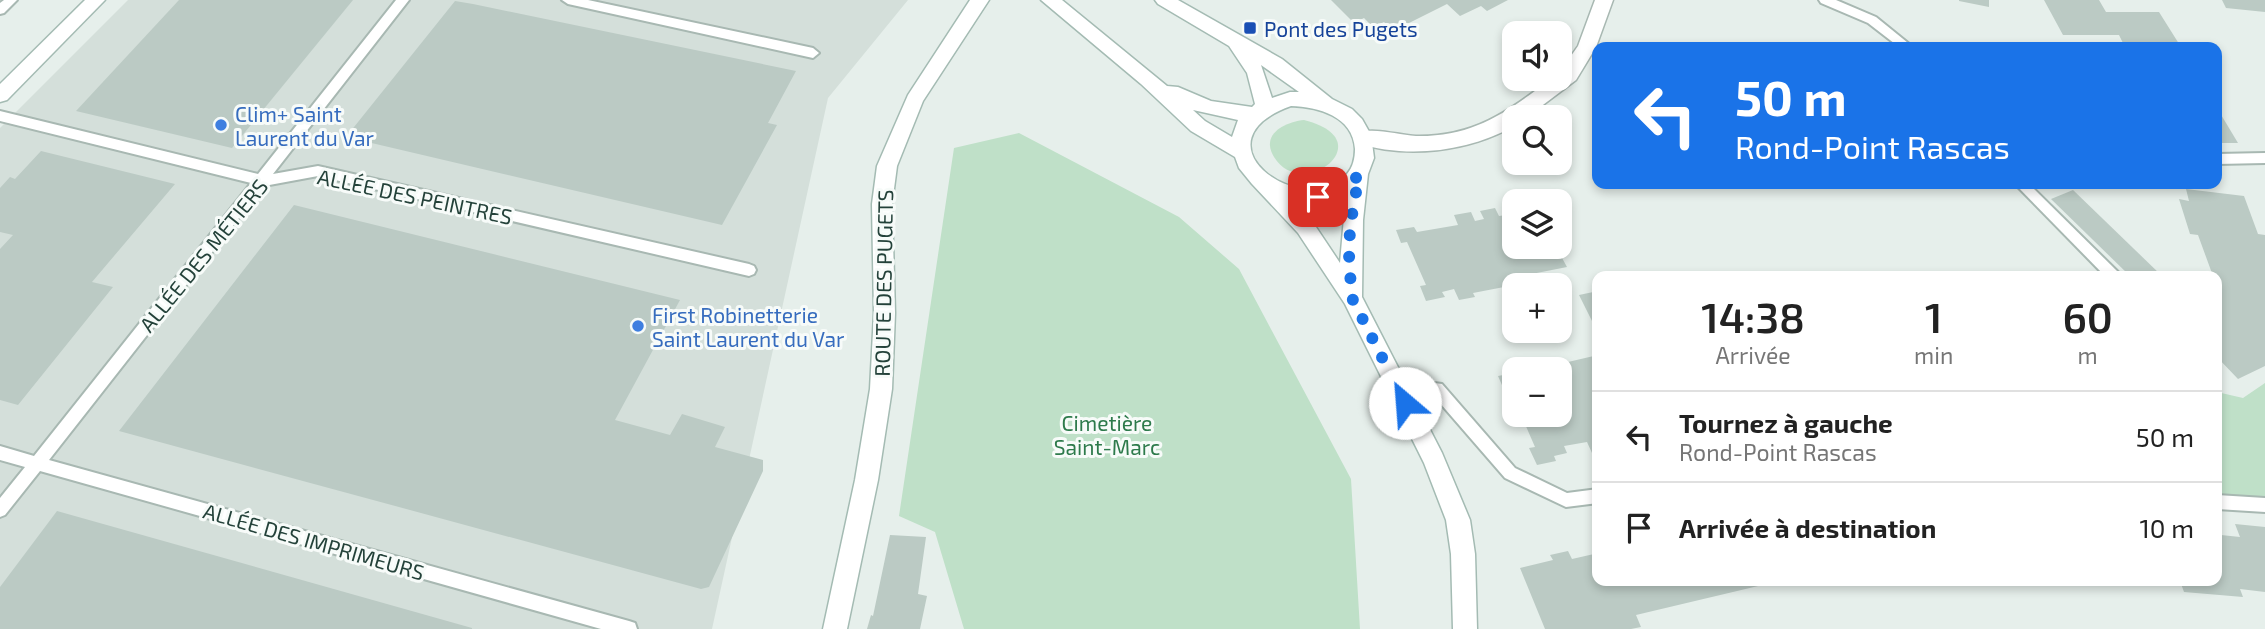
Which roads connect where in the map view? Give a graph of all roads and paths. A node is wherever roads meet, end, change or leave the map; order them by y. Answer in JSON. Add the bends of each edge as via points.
{"nodes":[{"id":1,"x":11,"y":0,"type":"edge"},
{"id":2,"x":96,"y":0,"type":"edge"},
{"id":3,"x":404,"y":0,"type":"edge"},
{"id":4,"x":568,"y":0,"type":"edge"},
{"id":5,"x":980,"y":0,"type":"edge"},
{"id":6,"x":1050,"y":0,"type":"edge"},
{"id":7,"x":1164,"y":0,"type":"edge"},
{"id":8,"x":1604,"y":0,"type":"edge"},
{"id":9,"x":1825,"y":0,"type":"edge"},
{"id":10,"x":0,"y":10,"type":"edge"},
{"id":11,"x":1221,"y":33,"type":"junction"},
{"id":12,"x":1901,"y":42,"type":"edge"},
{"id":13,"x":813,"y":53,"type":"dead end"},
{"id":14,"x":1148,"y":79,"type":"junction"},
{"id":15,"x":0,"y":95,"type":"edge"},
{"id":16,"x":1329,"y":105,"type":"junction"},
{"id":17,"x":1530,"y":105,"type":"edge"},
{"id":18,"x":1260,"y":110,"type":"junction"},
{"id":19,"x":0,"y":116,"type":"edge"},
{"id":20,"x":1502,"y":123,"type":"edge"},
{"id":21,"x":1364,"y":138,"type":"junction"},
{"id":22,"x":1240,"y":151,"type":"junction"},
{"id":23,"x":2265,"y":158,"type":"edge"},
{"id":24,"x":2222,"y":159,"type":"edge"},
{"id":25,"x":1359,"y":175,"type":"junction"},
{"id":26,"x":263,"y":181,"type":"junction"},
{"id":27,"x":1266,"y":186,"type":"junction"},
{"id":28,"x":2026,"y":189,"type":"edge"},
{"id":29,"x":749,"y":270,"type":"dead end"},
{"id":30,"x":2108,"y":271,"type":"edge"},
{"id":31,"x":1352,"y":298,"type":"junction"},
{"id":32,"x":1396,"y":384,"type":"junction"},
{"id":33,"x":0,"y":453,"type":"edge"},
{"id":34,"x":37,"y":464,"type":"junction"},
{"id":35,"x":1592,"y":497,"type":"edge"},
{"id":36,"x":2222,"y":502,"type":"edge"},
{"id":37,"x":2265,"y":505,"type":"edge"},
{"id":38,"x":0,"y":510,"type":"edge"},
{"id":39,"x":629,"y":629,"type":"edge"},
{"id":40,"x":835,"y":629,"type":"edge"},
{"id":41,"x":1465,"y":629,"type":"edge"}],
"edges":[{"from":1,"to":10,"type":"lane"},
{"from":2,"to":15,"type":"street"},
{"from":3,"to":26,"type":"lane","name":"ALLÉE DES MÉTIERS"},
{"from":4,"to":13,"type":"lane"},
{"from":5,"to":40,"type":"street","name":"ROUTE DES PUGETS","via":[[919,91],[887,168],[882,215],[886,324],[881,388],[873,450]]},
{"from":6,"to":14,"type":"street"},
{"from":7,"to":11,"type":"street"},
{"from":8,"to":17,"type":"street","via":[[1587,47],[1569,75]]},
{"from":9,"to":12,"type":"lane","via":[[1872,20]]},
{"from":11,"to":16,"type":"street","via":[[1275,64]]},
{"from":11,"to":18,"type":"street","via":[[1256,71]]},
{"from":14,"to":18,"type":"street","via":[[1222,113]]},
{"from":14,"to":22,"type":"street","via":[[1198,126]]},
{"from":16,"to":18,"type":"street","via":[[1304,99],[1277,102]]},
{"from":16,"to":21,"type":"street","via":[[1345,114]]},
{"from":18,"to":22,"type":"street","via":[[1245,125]]},
{"from":19,"to":26,"type":"lane","name":"ALLÉE DES PEINTRES"},
{"from":20,"to":21,"type":"street","via":[[1443,143]]},
{"from":21,"to":25,"type":"street","via":[[1367,151]]},
{"from":22,"to":27,"type":"street","via":[[1249,170]]},
{"from":23,"to":24,"type":"lane"},
{"from":25,"to":27,"type":"street","via":[[1341,189],[1318,197],[1300,197]]},
{"from":25,"to":31,"type":"street","via":[[1350,227]]},
{"from":26,"to":29,"type":"lane","name":"ALLÉE DES PEINTRES","via":[[318,172]]},
{"from":26,"to":34,"type":"lane","name":"ALLÉE DES MÉTIERS"},
{"from":27,"to":31,"type":"street","via":[[1305,227]]},
{"from":28,"to":30,"type":"lane"},
{"from":31,"to":32,"type":"street"},
{"from":32,"to":35,"type":"lane","via":[[1437,389],[1510,473],[1566,500]]},
{"from":32,"to":41,"type":"street","via":[[1458,520]]},
{"from":33,"to":34,"type":"lane","name":"ALLÉE DES IMPRIMEURS"},
{"from":34,"to":38,"type":"lane","name":"ALLÉE DES MÉTIERS"},
{"from":34,"to":39,"type":"lane","name":"ALLÉE DES IMPRIMEURS"},
{"from":36,"to":37,"type":"lane"}]}
